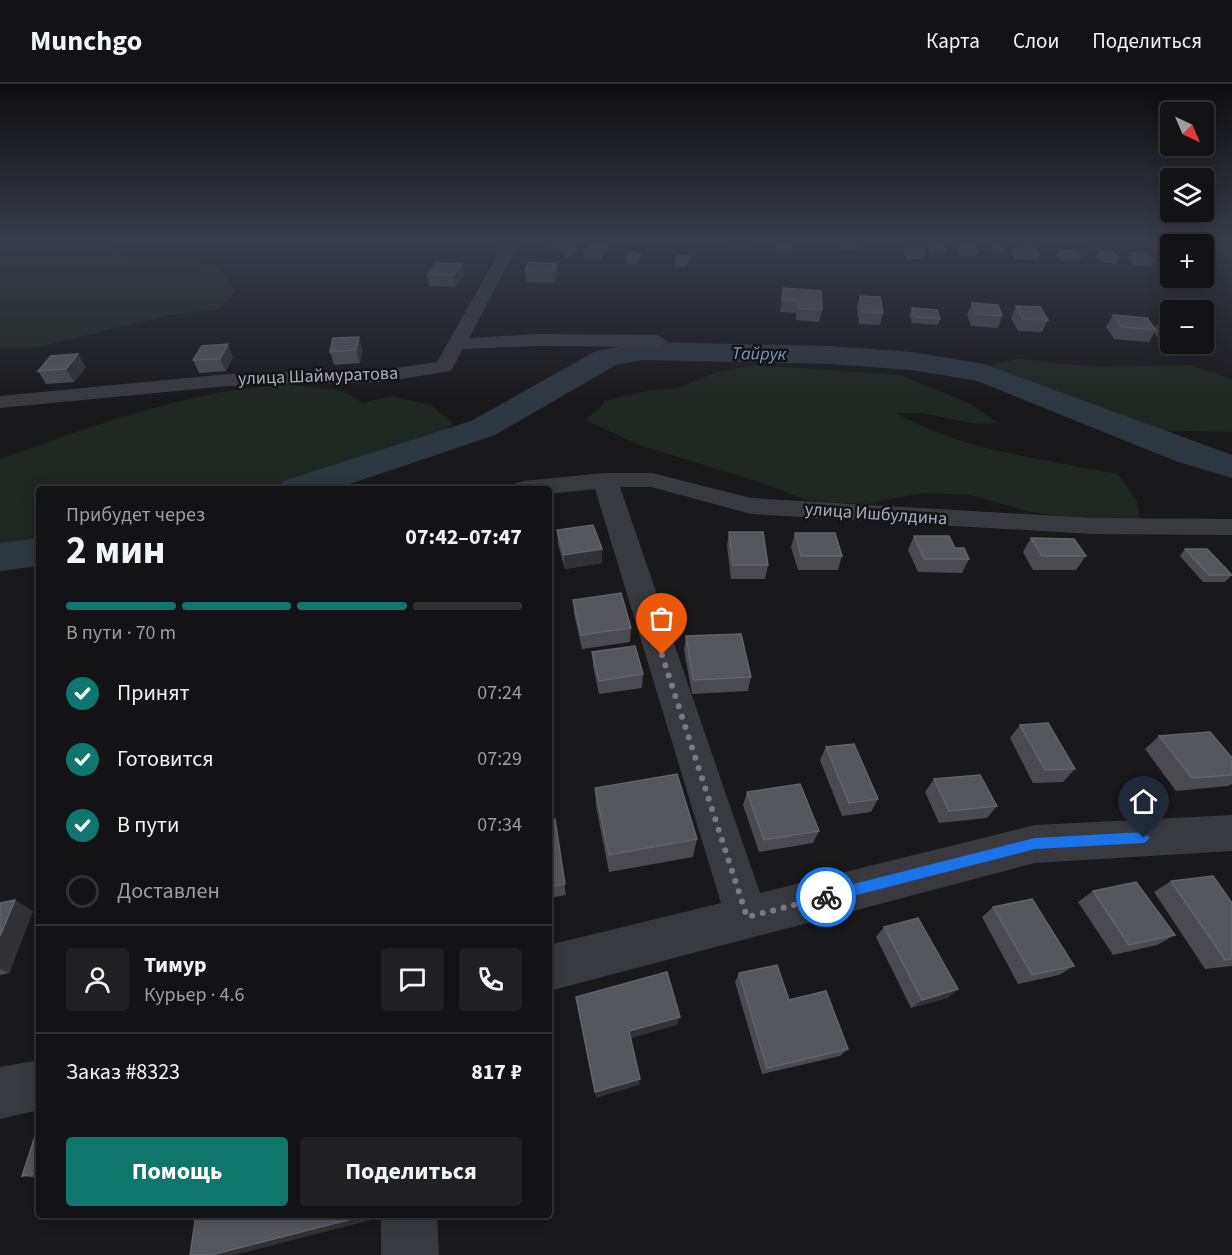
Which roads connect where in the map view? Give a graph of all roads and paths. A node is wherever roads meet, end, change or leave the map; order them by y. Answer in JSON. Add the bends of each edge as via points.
{"nodes":[{"id":1,"x":483,"y":295,"type":"edge"},
{"id":2,"x":658,"y":341,"type":"dead end"},
{"id":3,"x":456,"y":344,"type":"junction"},
{"id":4,"x":0,"y":402,"type":"edge"},
{"id":5,"x":605,"y":480,"type":"junction"},
{"id":6,"x":550,"y":486,"type":"edge"},
{"id":7,"x":1232,"y":527,"type":"edge"},
{"id":8,"x":1232,"y":833,"type":"edge"},
{"id":9,"x":747,"y":917,"type":"junction"},
{"id":10,"x":552,"y":967,"type":"edge"},
{"id":11,"x":36,"y":1086,"type":"edge"},
{"id":12,"x":0,"y":1093,"type":"edge"},
{"id":13,"x":409,"y":1218,"type":"edge"},
{"id":14,"x":410,"y":1255,"type":"edge"}],
"edges":[{"from":1,"to":3,"type":"street"},
{"from":2,"to":3,"type":"street"},
{"from":3,"to":4,"type":"street","name":"улица Шаймуратова","via":[[444,366],[382,376],[228,380]]},
{"from":5,"to":6,"type":"street","name":"улица Ишбулдина"},
{"from":5,"to":7,"type":"street","name":"улица Ишбулдина","via":[[652,480],[751,506],[1092,526]]},
{"from":5,"to":9,"type":"street"},
{"from":8,"to":9,"type":"street","via":[[1035,844]]},
{"from":9,"to":10,"type":"street"},
{"from":11,"to":12,"type":"street"},
{"from":13,"to":14,"type":"street"}]}
